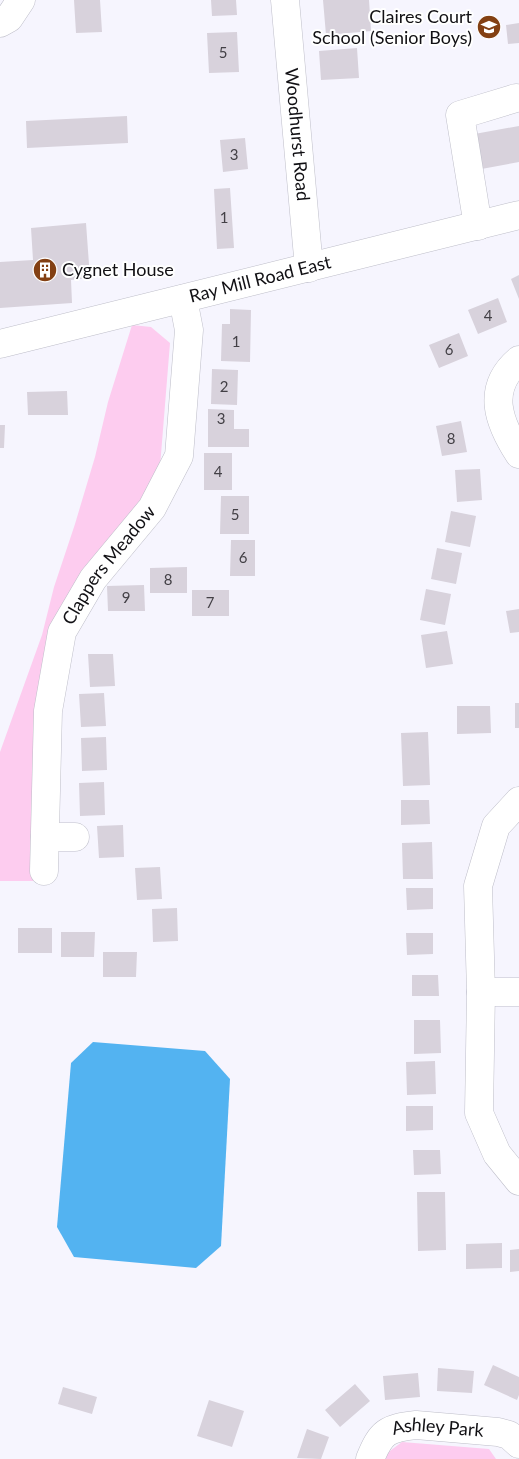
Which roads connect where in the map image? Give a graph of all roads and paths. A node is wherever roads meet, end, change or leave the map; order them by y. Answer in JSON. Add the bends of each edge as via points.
{"nodes":[{"id":1,"x":22,"y":0,"type":"edge"},
{"id":2,"x":284,"y":0,"type":"edge"},
{"id":3,"x":0,"y":23,"type":"edge"},
{"id":4,"x":516,"y":98,"type":"dead end"},
{"id":5,"x":519,"y":215,"type":"edge"},
{"id":6,"x":478,"y":226,"type":"junction"},
{"id":7,"x":309,"y":268,"type":"junction"},
{"id":8,"x":183,"y":299,"type":"junction"},
{"id":9,"x":0,"y":344,"type":"edge"},
{"id":10,"x":519,"y":360,"type":"edge"},
{"id":11,"x":519,"y":454,"type":"edge"},
{"id":12,"x":519,"y":802,"type":"edge"},
{"id":13,"x":45,"y":837,"type":"junction"},
{"id":14,"x":75,"y":838,"type":"dead end"},
{"id":15,"x":44,"y":871,"type":"dead end"},
{"id":16,"x":481,"y":992,"type":"junction"},
{"id":17,"x":519,"y":992,"type":"edge"},
{"id":18,"x":519,"y":1181,"type":"edge"},
{"id":19,"x":519,"y":1444,"type":"edge"},
{"id":20,"x":370,"y":1459,"type":"edge"}],
"edges":[{"from":1,"to":3,"type":"street"},
{"from":2,"to":7,"type":"street","name":"Woodhurst Road"},
{"from":4,"to":6,"type":"street","via":[[460,115]]},
{"from":5,"to":6,"type":"street","name":"Ray Mill Road East"},
{"from":6,"to":7,"type":"street","name":"Ray Mill Road East"},
{"from":7,"to":8,"type":"street","name":"Ray Mill Road East"},
{"from":8,"to":9,"type":"street","name":"Ray Mill Road East"},
{"from":8,"to":13,"type":"street","name":"Clappers Meadow","via":[[189,330],[179,456],[152,508],[93,579],[62,632],[48,711]]},
{"from":10,"to":11,"type":"street","via":[[506,375],[499,410],[504,428]]},
{"from":12,"to":16,"type":"street","via":[[496,826],[478,886]]},
{"from":13,"to":14,"type":"street"},
{"from":13,"to":15,"type":"street","name":"Clappers Meadow"},
{"from":16,"to":17,"type":"street"},
{"from":16,"to":18,"type":"street","via":[[480,1113],[497,1154]]},
{"from":19,"to":20,"type":"street","name":"Ashley Park","via":[[509,1435],[498,1432],[403,1426],[383,1433]]}]}
